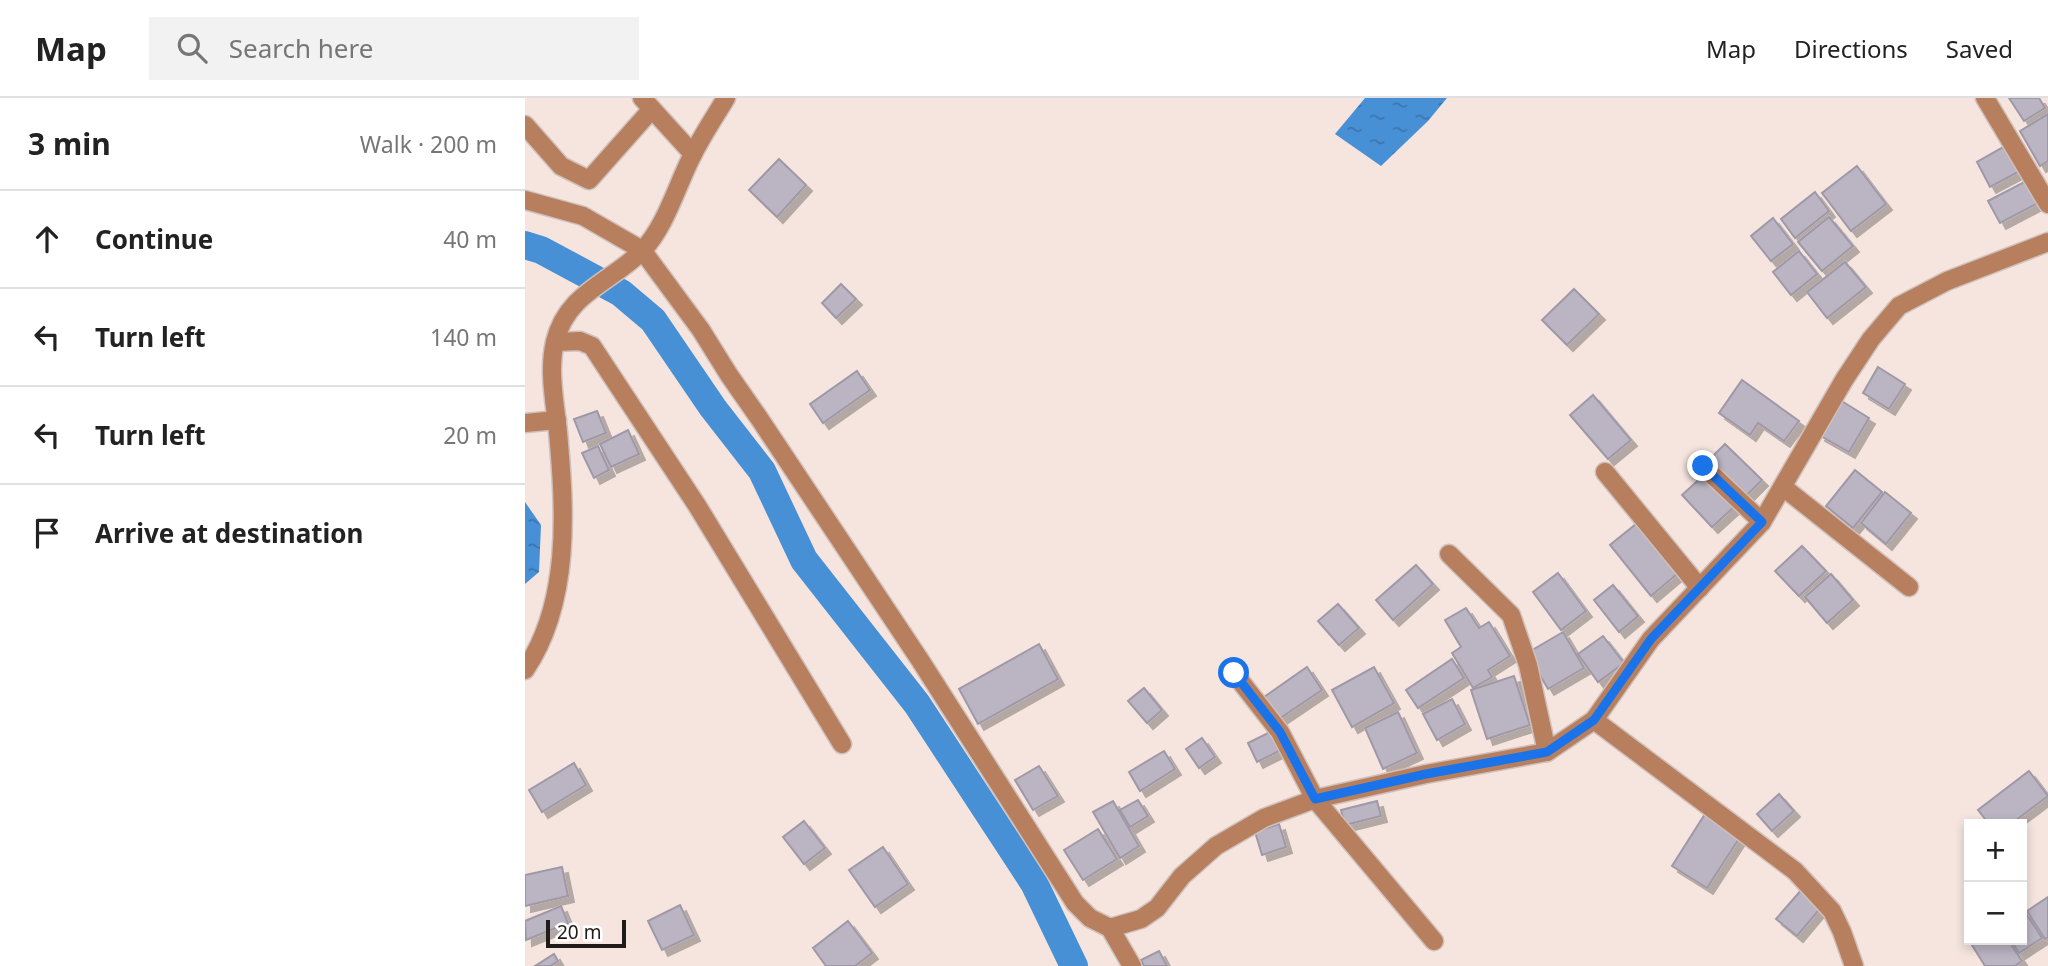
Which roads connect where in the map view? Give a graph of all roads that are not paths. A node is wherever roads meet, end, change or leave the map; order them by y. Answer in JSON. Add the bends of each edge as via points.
{"nodes":[{"id":1,"x":726,"y":98,"type":"edge"},
{"id":2,"x":1985,"y":98,"type":"edge"},
{"id":3,"x":647,"y":104,"type":"edge"},
{"id":4,"x":525,"y":125,"type":"edge"},
{"id":5,"x":693,"y":154,"type":"junction"},
{"id":6,"x":525,"y":200,"type":"edge"},
{"id":7,"x":2048,"y":204,"type":"edge"},
{"id":8,"x":2048,"y":242,"type":"edge"},
{"id":9,"x":642,"y":250,"type":"junction"},
{"id":10,"x":555,"y":342,"type":"junction"},
{"id":11,"x":557,"y":419,"type":"junction"},
{"id":12,"x":525,"y":423,"type":"edge"},
{"id":13,"x":1703,"y":466,"type":"dead end"},
{"id":14,"x":1605,"y":472,"type":"dead end"},
{"id":15,"x":1783,"y":487,"type":"junction"},
{"id":16,"x":1762,"y":522,"type":"junction"},
{"id":17,"x":1449,"y":554,"type":"dead end"},
{"id":18,"x":1909,"y":587,"type":"dead end"},
{"id":19,"x":1700,"y":588,"type":"junction"},
{"id":20,"x":525,"y":670,"type":"edge"},
{"id":21,"x":1234,"y":673,"type":"dead end"},
{"id":22,"x":1594,"y":720,"type":"junction"},
{"id":23,"x":842,"y":744,"type":"dead end"},
{"id":24,"x":1547,"y":752,"type":"junction"},
{"id":25,"x":1315,"y":799,"type":"junction"},
{"id":26,"x":1110,"y":928,"type":"junction"},
{"id":27,"x":1434,"y":941,"type":"dead end"},
{"id":28,"x":1132,"y":966,"type":"edge"},
{"id":29,"x":1854,"y":966,"type":"edge"}],
"edges":[{"from":1,"to":5,"type":"street"},
{"from":2,"to":7,"type":"street"},
{"from":3,"to":4,"type":"street","via":[[589,180],[562,166]]},
{"from":3,"to":5,"type":"street"},
{"from":5,"to":9,"type":"street","via":[[659,228]]},
{"from":6,"to":9,"type":"street","via":[[583,216]]},
{"from":8,"to":15,"type":"street","via":[[1947,281],[1899,306],[1858,359]]},
{"from":9,"to":10,"type":"street","via":[[572,305]]},
{"from":9,"to":26,"type":"street","via":[[701,330],[920,660],[1075,903]]},
{"from":10,"to":11,"type":"street","via":[[552,369]]},
{"from":10,"to":23,"type":"street","via":[[580,341],[592,346],[698,507]]},
{"from":11,"to":12,"type":"street"},
{"from":11,"to":20,"type":"street","via":[[563,523],[559,568],[549,624]]},
{"from":13,"to":16,"type":"street"},
{"from":14,"to":19,"type":"street"},
{"from":15,"to":16,"type":"street"},
{"from":15,"to":18,"type":"street"},
{"from":16,"to":19,"type":"street"},
{"from":17,"to":24,"type":"street","via":[[1511,615],[1528,665]]},
{"from":19,"to":22,"type":"street","via":[[1651,639]]},
{"from":21,"to":25,"type":"street","via":[[1280,732]]},
{"from":22,"to":24,"type":"street"},
{"from":22,"to":29,"type":"street","via":[[1805,880],[1832,911]]},
{"from":24,"to":25,"type":"street"},
{"from":25,"to":26,"type":"street","via":[[1264,818],[1216,846],[1182,876],[1157,908],[1141,919]]},
{"from":25,"to":27,"type":"street"},
{"from":26,"to":28,"type":"street"}]}
